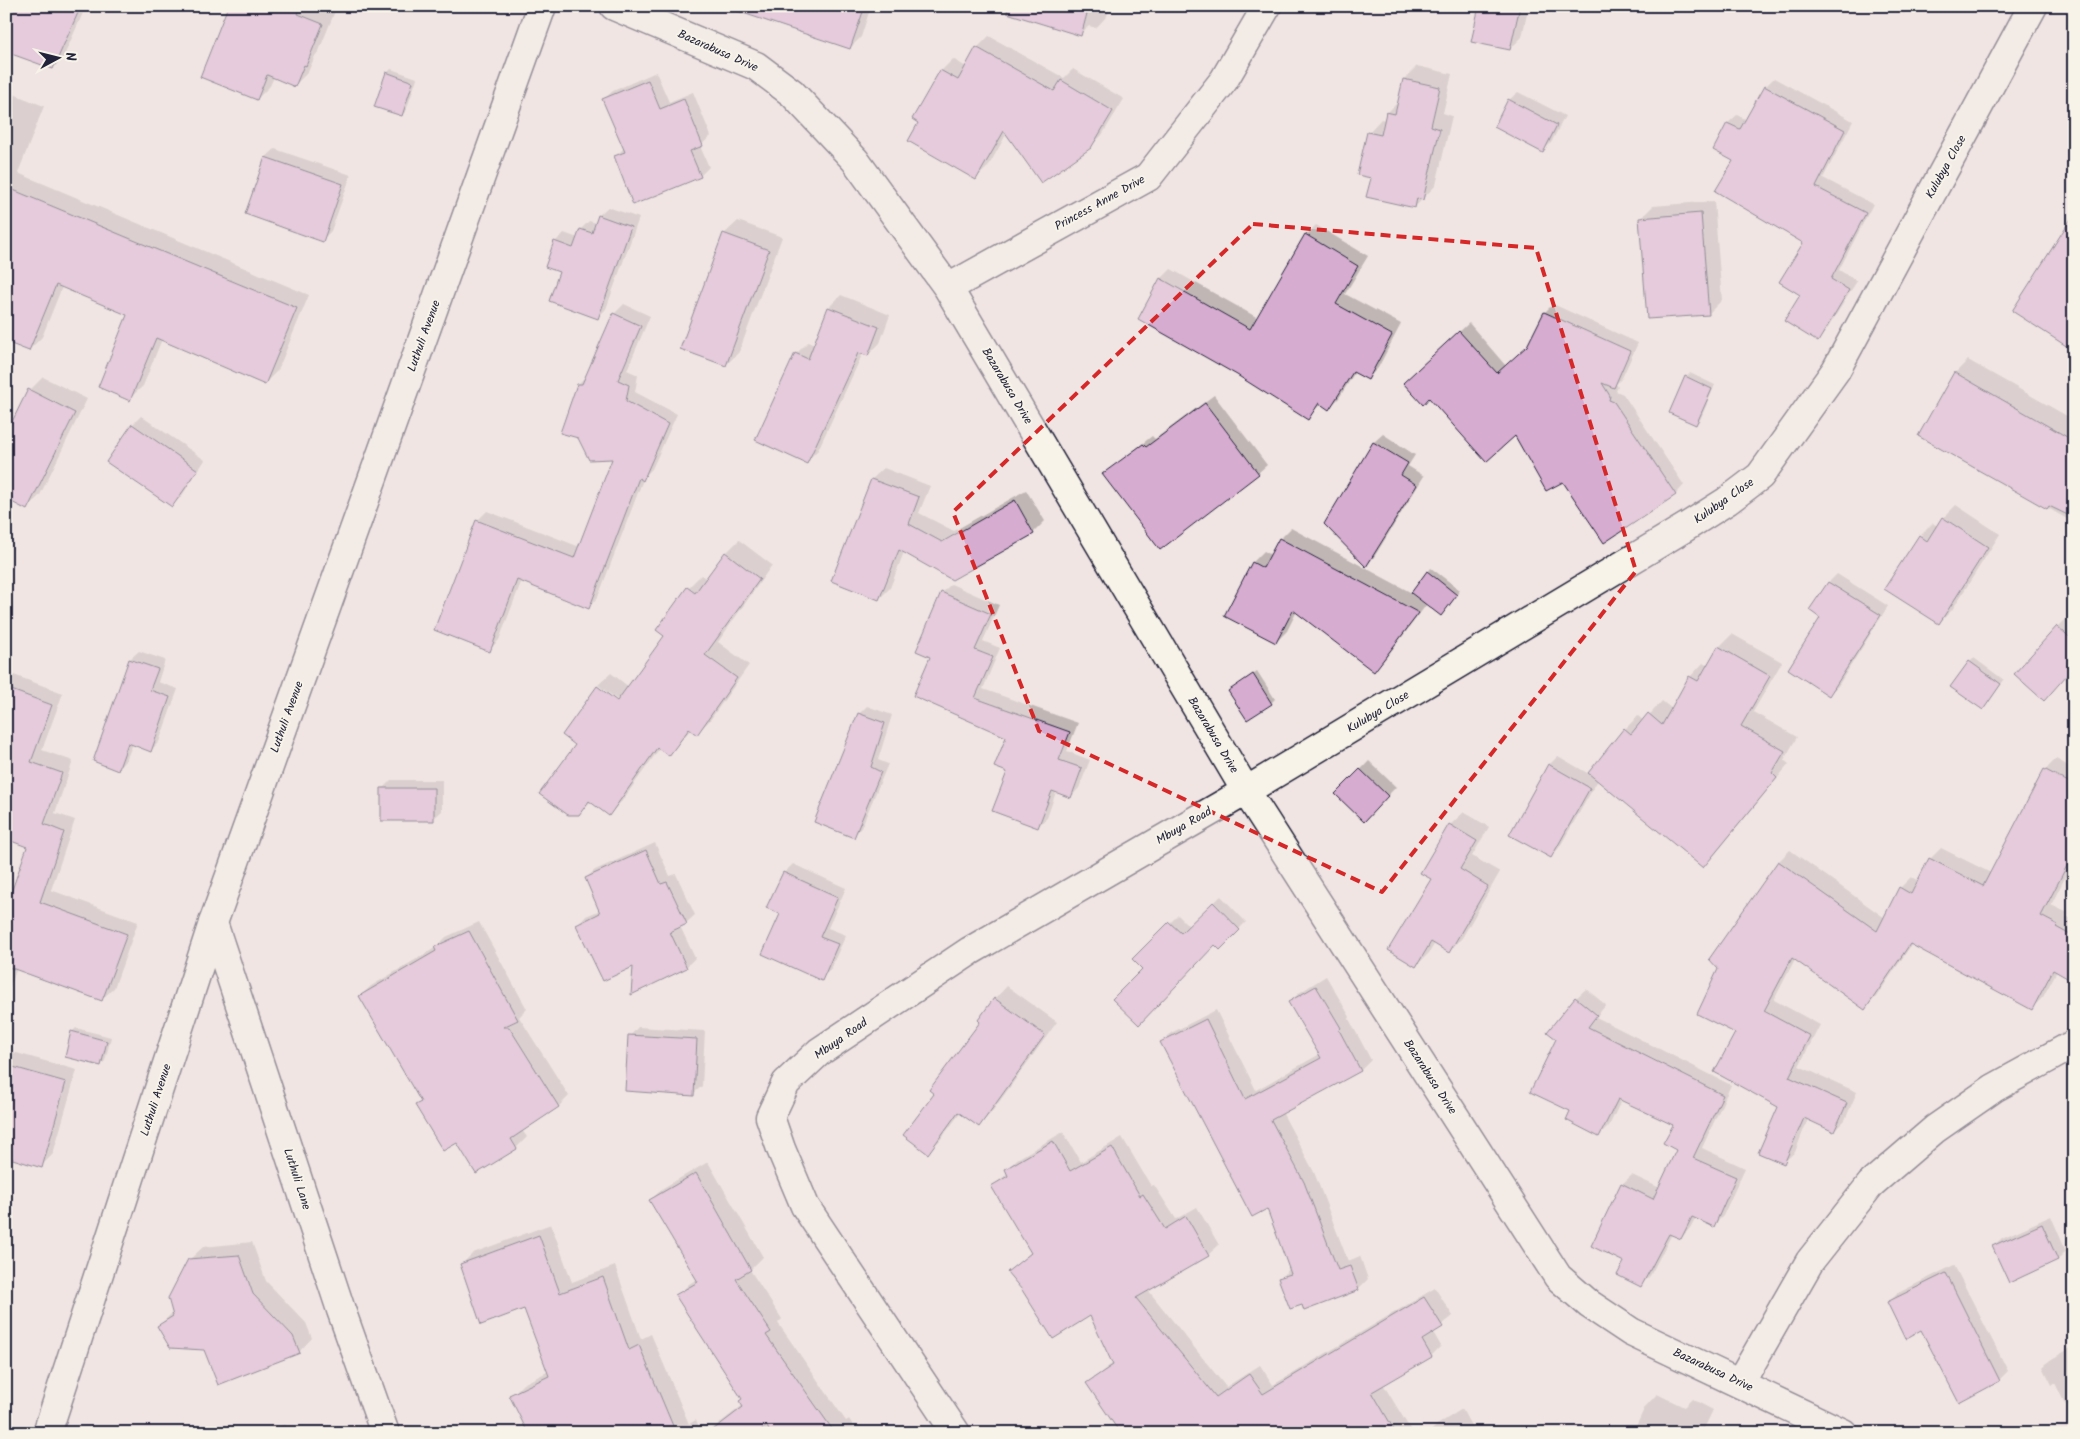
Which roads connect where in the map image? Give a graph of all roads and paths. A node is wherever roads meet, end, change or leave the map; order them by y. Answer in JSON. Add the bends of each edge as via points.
{"nodes":[{"id":1,"x":542,"y":6,"type":"edge"},
{"id":2,"x":614,"y":6,"type":"edge"},
{"id":3,"x":1266,"y":6,"type":"edge"},
{"id":4,"x":2033,"y":6,"type":"edge"},
{"id":5,"x":948,"y":288,"type":"junction"},
{"id":6,"x":1246,"y":791,"type":"junction"},
{"id":7,"x":213,"y":923,"type":"junction"},
{"id":8,"x":2074,"y":1044,"type":"edge"},
{"id":9,"x":1740,"y":1383,"type":"junction"},
{"id":10,"x":47,"y":1433,"type":"edge"},
{"id":11,"x":385,"y":1433,"type":"edge"},
{"id":12,"x":956,"y":1433,"type":"edge"},
{"id":13,"x":1843,"y":1433,"type":"edge"}],
"edges":[{"from":1,"to":7,"type":"street","name":"Luthuli Avenue"},
{"from":2,"to":5,"type":"street","name":"Bazarabusa Drive","via":[[756,66],[792,93],[855,160]]},
{"from":3,"to":5,"type":"street","name":"Princess Anne Drive","via":[[1224,80],[1148,177]]},
{"from":4,"to":6,"type":"street","name":"Kulubya Close","via":[[1836,370],[1760,476],[1727,502]]},
{"from":5,"to":6,"type":"street","name":"Bazarabusa Drive"},
{"from":6,"to":9,"type":"street","name":"Bazarabusa Drive","via":[[1558,1277],[1589,1304],[1631,1332]]},
{"from":6,"to":12,"type":"street","name":"Mbuya Road","via":[[970,951],[819,1052],[786,1083],[770,1116],[780,1150],[805,1206]]},
{"from":7,"to":10,"type":"street","name":"Luthuli Avenue"},
{"from":7,"to":11,"type":"street","name":"Luthuli Lane"},
{"from":8,"to":9,"type":"street","via":[[1994,1088],[1935,1129],[1871,1184],[1810,1261]]},
{"from":9,"to":13,"type":"street","name":"Bazarabusa Drive"}]}
